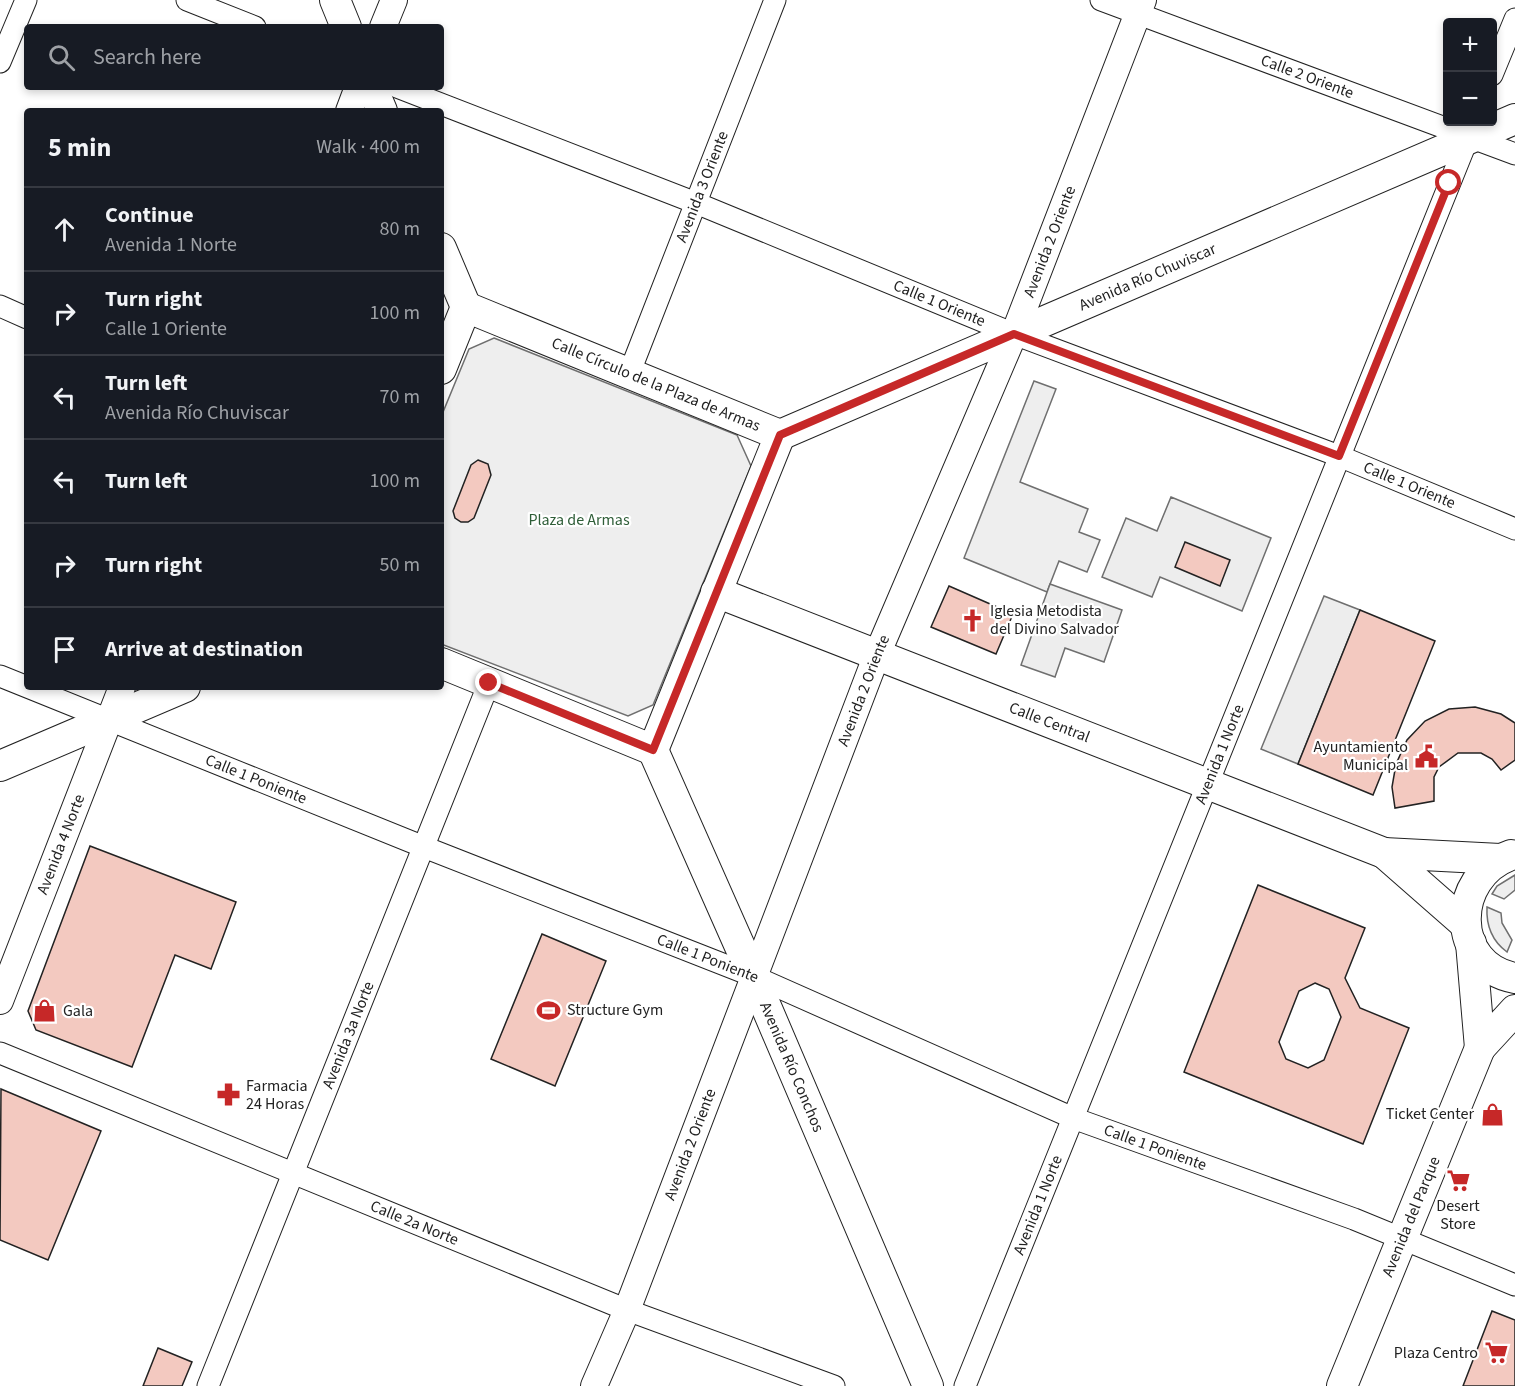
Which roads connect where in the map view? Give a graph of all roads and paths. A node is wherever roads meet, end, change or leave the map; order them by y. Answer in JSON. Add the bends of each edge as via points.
{"nodes":[{"id":1,"x":26,"y":0,"type":"edge"},
{"id":2,"x":187,"y":0,"type":"edge"},
{"id":3,"x":335,"y":0,"type":"edge"},
{"id":4,"x":394,"y":0,"type":"edge"},
{"id":5,"x":775,"y":0,"type":"edge"},
{"id":6,"x":1101,"y":0,"type":"edge"},
{"id":7,"x":1140,"y":7,"type":"edge"},
{"id":8,"x":1515,"y":19,"type":"edge"},
{"id":9,"x":247,"y":24,"type":"edge"},
{"id":10,"x":345,"y":24,"type":"edge"},
{"id":11,"x":384,"y":24,"type":"edge"},
{"id":12,"x":0,"y":62,"type":"edge"},
{"id":13,"x":1493,"y":72,"type":"edge"},
{"id":14,"x":357,"y":90,"type":"edge"},
{"id":15,"x":373,"y":90,"type":"edge"},
{"id":16,"x":406,"y":90,"type":"edge"},
{"id":17,"x":350,"y":108,"type":"edge"},
{"id":18,"x":381,"y":108,"type":"edge"},
{"id":19,"x":1515,"y":119,"type":"edge"},
{"id":20,"x":1471,"y":130,"type":"edge"},
{"id":21,"x":1515,"y":154,"type":"edge"},
{"id":22,"x":696,"y":203,"type":"junction"},
{"id":23,"x":444,"y":255,"type":"edge"},
{"id":24,"x":0,"y":306,"type":"edge"},
{"id":25,"x":466,"y":307,"type":"junction"},
{"id":26,"x":24,"y":317,"type":"edge"},
{"id":27,"x":1014,"y":334,"type":"junction"},
{"id":28,"x":444,"y":362,"type":"edge"},
{"id":29,"x":629,"y":374,"type":"junction"},
{"id":30,"x":780,"y":435,"type":"junction"},
{"id":31,"x":1339,"y":456,"type":"junction"},
{"id":32,"x":1515,"y":530,"type":"edge"},
{"id":33,"x":716,"y":592,"type":"junction"},
{"id":34,"x":876,"y":657,"type":"junction"},
{"id":35,"x":444,"y":664,"type":"edge"},
{"id":36,"x":0,"y":676,"type":"edge"},
{"id":37,"x":489,"y":683,"type":"junction"},
{"id":38,"x":24,"y":686,"type":"edge"},
{"id":39,"x":35,"y":690,"type":"edge"},
{"id":40,"x":121,"y":690,"type":"edge"},
{"id":41,"x":178,"y":690,"type":"edge"},
{"id":42,"x":109,"y":720,"type":"junction"},
{"id":43,"x":653,"y":750,"type":"junction"},
{"id":44,"x":0,"y":766,"type":"edge"},
{"id":45,"x":1207,"y":785,"type":"junction"},
{"id":46,"x":424,"y":847,"type":"junction"},
{"id":47,"x":1384,"y":853,"type":"junction"},
{"id":48,"x":1508,"y":856,"type":"edge"},
{"id":49,"x":1468,"y":933,"type":"junction"},
{"id":50,"x":753,"y":976,"type":"junction"},
{"id":51,"x":1515,"y":978,"type":"edge"},
{"id":52,"x":0,"y":1001,"type":"edge"},
{"id":53,"x":1515,"y":1010,"type":"edge"},
{"id":54,"x":1479,"y":1048,"type":"junction"},
{"id":55,"x":0,"y":1053,"type":"edge"},
{"id":56,"x":1073,"y":1118,"type":"junction"},
{"id":57,"x":293,"y":1173,"type":"junction"},
{"id":58,"x":1402,"y":1239,"type":"junction"},
{"id":59,"x":1515,"y":1285,"type":"edge"},
{"id":60,"x":627,"y":1310,"type":"junction"},
{"id":61,"x":208,"y":1386,"type":"edge"},
{"id":62,"x":594,"y":1386,"type":"edge"},
{"id":63,"x":834,"y":1386,"type":"edge"},
{"id":64,"x":928,"y":1386,"type":"edge"},
{"id":65,"x":965,"y":1386,"type":"edge"},
{"id":66,"x":1342,"y":1386,"type":"edge"}],
"edges":[{"from":1,"to":12,"type":"street"},
{"from":2,"to":9,"type":"street"},
{"from":3,"to":10,"type":"main road"},
{"from":4,"to":11,"type":"street"},
{"from":5,"to":22,"type":"street","name":"Avenida 3 Oriente"},
{"from":6,"to":7,"type":"street","name":"Calle 2 Oriente"},
{"from":7,"to":20,"type":"street","name":"Calle 2 Oriente","via":[[1375,101]]},
{"from":7,"to":27,"type":"street","name":"Avenida 2 Oriente"},
{"from":8,"to":13,"type":"street"},
{"from":14,"to":17,"type":"street"},
{"from":15,"to":18,"type":"main road"},
{"from":16,"to":22,"type":"street","name":"Calle 1 Oriente"},
{"from":19,"to":20,"type":"main road","name":"Avenida Río Chuviscar"},
{"from":20,"to":21,"type":"street","name":"Calle 2 Oriente"},
{"from":20,"to":27,"type":"main road","name":"Avenida Río Chuviscar"},
{"from":20,"to":31,"type":"street","name":"Avenida 1 Norte"},
{"from":22,"to":27,"type":"street","name":"Calle 1 Oriente"},
{"from":22,"to":29,"type":"street","name":"Avenida 3 Oriente"},
{"from":23,"to":25,"type":"main road"},
{"from":24,"to":26,"type":"street"},
{"from":25,"to":28,"type":"main road"},
{"from":25,"to":29,"type":"main road","name":"Calle Círculo de la Plaza de Armas"},
{"from":27,"to":30,"type":"main road","name":"Avenida Río Chuviscar"},
{"from":27,"to":31,"type":"street","name":"Calle 1 Oriente"},
{"from":27,"to":34,"type":"street","name":"Avenida 2 Oriente"},
{"from":29,"to":30,"type":"main road","name":"Calle Círculo de la Plaza de Armas"},
{"from":30,"to":33,"type":"main road","name":"Calle Círculo de la Plaza de Armas"},
{"from":31,"to":32,"type":"street","name":"Calle 1 Oriente"},
{"from":31,"to":45,"type":"street","name":"Avenida 1 Norte"},
{"from":33,"to":34,"type":"main road","name":"Calle Central"},
{"from":33,"to":43,"type":"main road","name":"Calle Círculo de la Plaza de Armas"},
{"from":34,"to":45,"type":"main road","name":"Calle Central"},
{"from":34,"to":50,"type":"street","name":"Avenida 2 Oriente"},
{"from":35,"to":37,"type":"main road"},
{"from":36,"to":38,"type":"street","name":"Calle 1 Poniente"},
{"from":37,"to":43,"type":"main road"},
{"from":37,"to":46,"type":"street","name":"Avenida 3a Norte"},
{"from":39,"to":42,"type":"street","name":"Calle 1 Poniente"},
{"from":40,"to":42,"type":"street","name":"Avenida 4 Norte"},
{"from":41,"to":42,"type":"main road"},
{"from":42,"to":44,"type":"main road"},
{"from":42,"to":46,"type":"street","name":"Calle 1 Poniente"},
{"from":42,"to":52,"type":"street","name":"Avenida 4 Norte"},
{"from":43,"to":50,"type":"main road","name":"Avenida Río Conchos"},
{"from":45,"to":47,"type":"main road","name":"Calle Central"},
{"from":45,"to":56,"type":"street","name":"Avenida 1 Norte"},
{"from":46,"to":50,"type":"street","name":"Calle 1 Poniente"},
{"from":46,"to":57,"type":"street","name":"Avenida 3a Norte"},
{"from":47,"to":48,"type":"main road"},
{"from":47,"to":49,"type":"main road"},
{"from":48,"to":49,"type":"main road","via":[[1484,870],[1472,886],[1466,904]]},
{"from":49,"to":51,"type":"main road","via":[[1481,958]]},
{"from":49,"to":54,"type":"main road"},
{"from":50,"to":56,"type":"street","name":"Calle 1 Poniente"},
{"from":50,"to":60,"type":"street","name":"Avenida 2 Oriente"},
{"from":50,"to":64,"type":"main road","name":"Avenida Río Conchos"},
{"from":53,"to":54,"type":"main road"},
{"from":54,"to":58,"type":"main road","name":"Avenida del Parque"},
{"from":55,"to":57,"type":"street","name":"Calle 2a Norte"},
{"from":56,"to":58,"type":"street","name":"Calle 1 Poniente"},
{"from":56,"to":65,"type":"street","name":"Avenida 1 Norte"},
{"from":57,"to":60,"type":"street","name":"Calle 2a Norte"},
{"from":57,"to":61,"type":"street","name":"Avenida 3a Norte"},
{"from":58,"to":59,"type":"street","name":"Calle 1 Poniente"},
{"from":58,"to":66,"type":"main road","name":"Avenida del Parque"},
{"from":60,"to":62,"type":"street","name":"Avenida 2 Oriente"},
{"from":60,"to":63,"type":"street","name":"Calle 2a Norte"}]}
